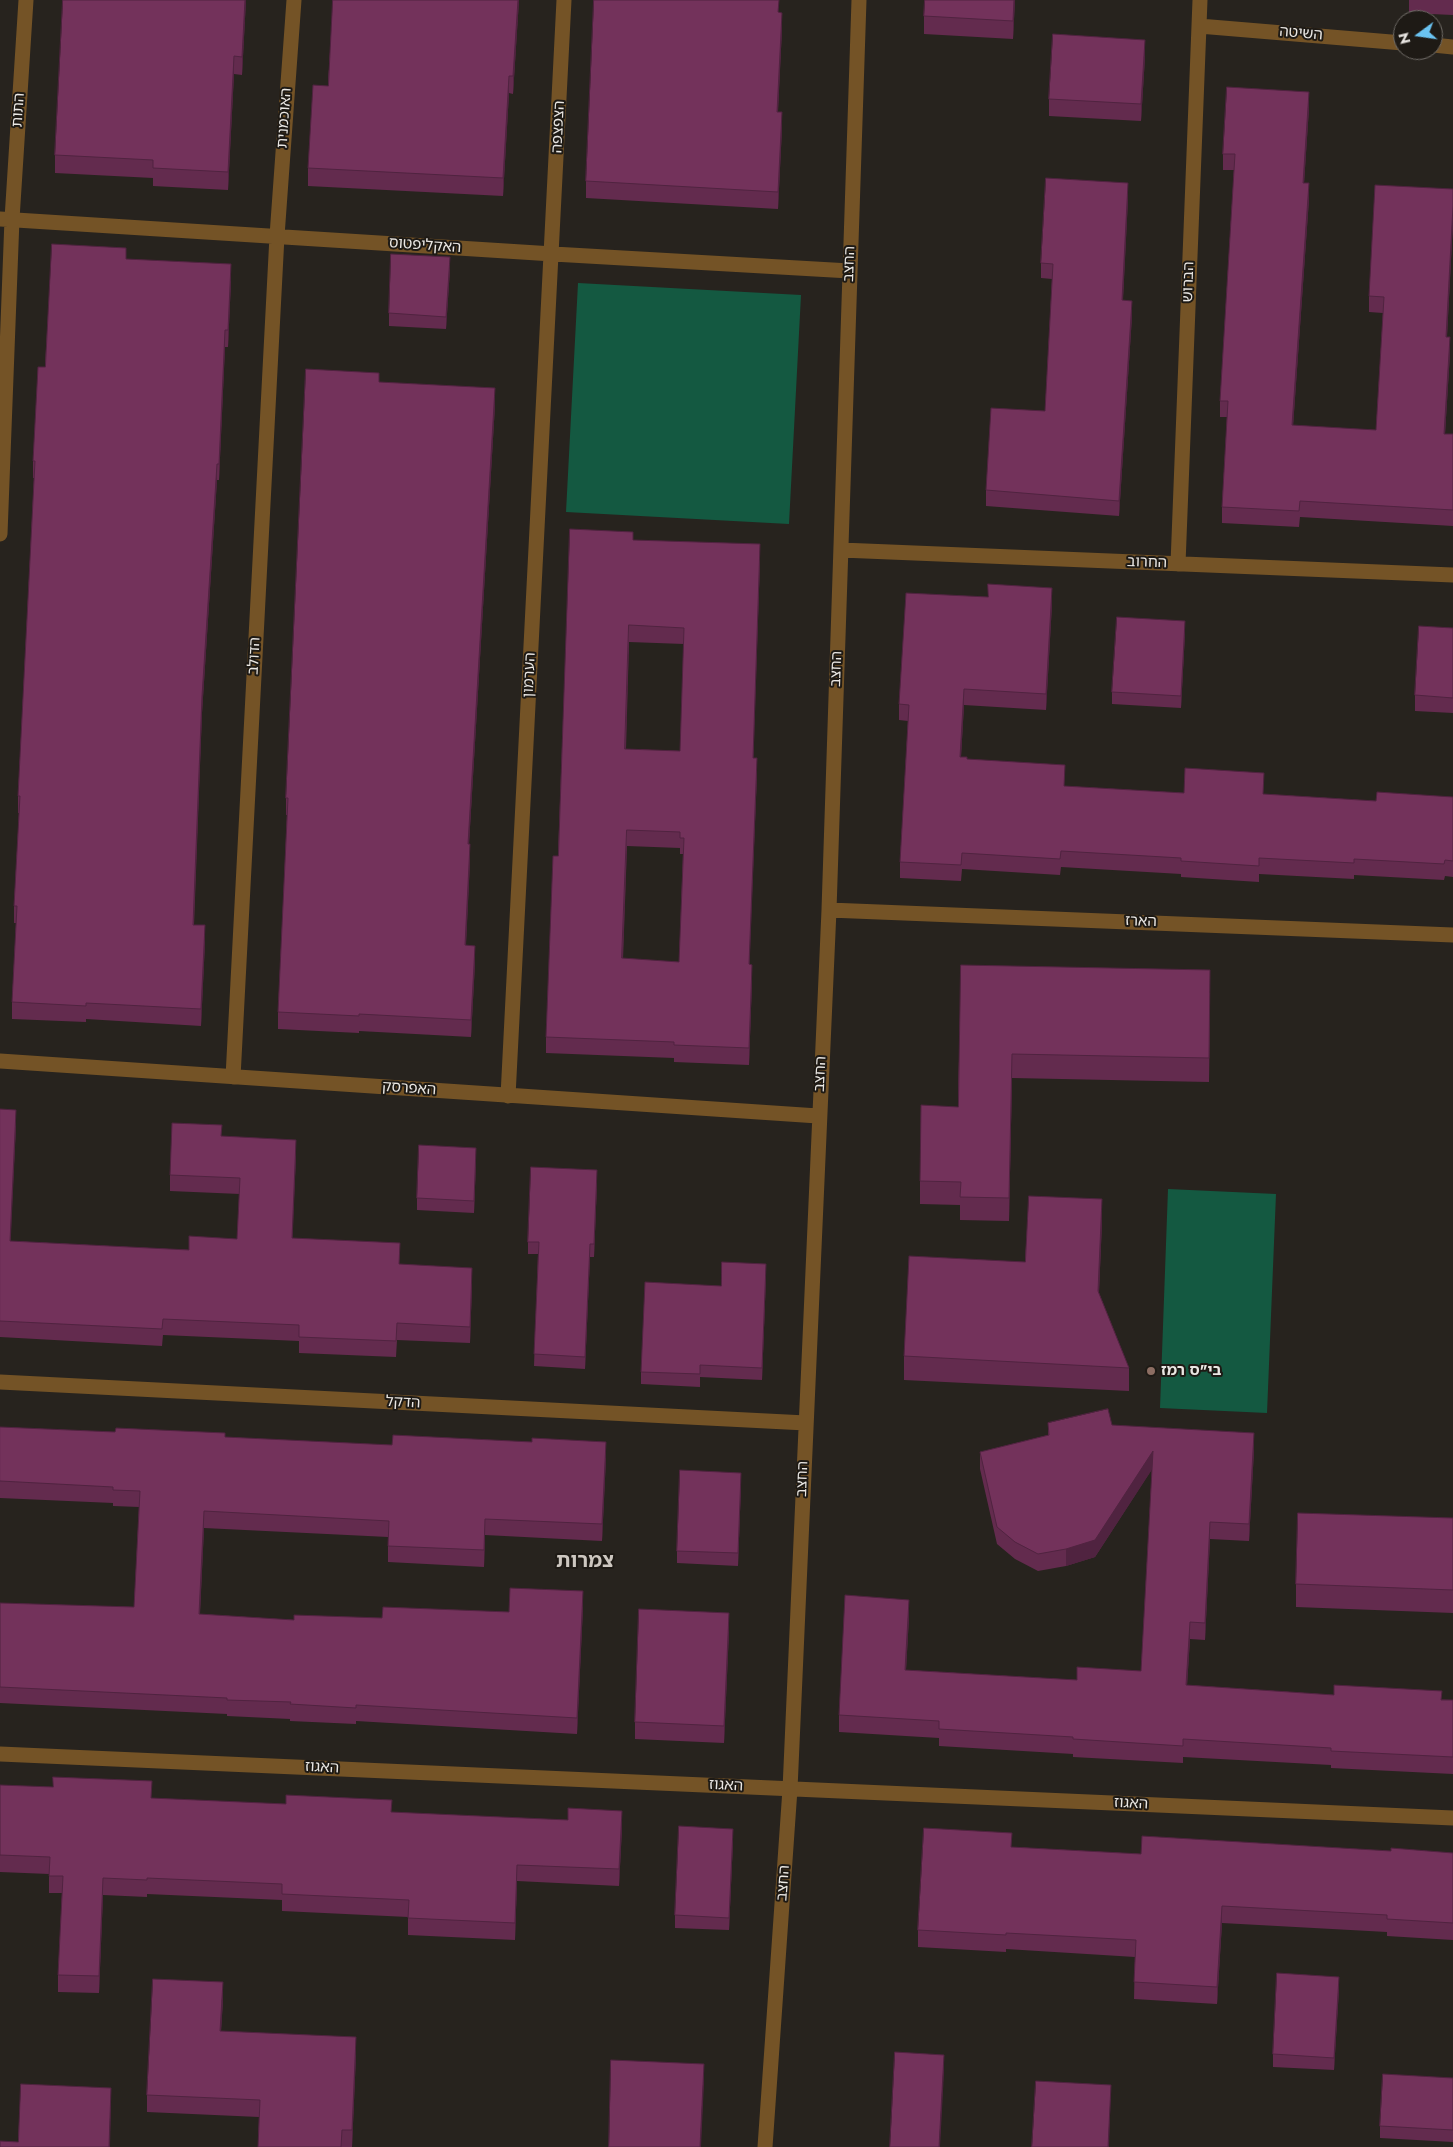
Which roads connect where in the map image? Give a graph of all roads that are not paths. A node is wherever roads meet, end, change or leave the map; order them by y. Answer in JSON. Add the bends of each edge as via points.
{"nodes":[{"id":1,"x":26,"y":0,"type":"edge"},
{"id":2,"x":294,"y":0,"type":"edge"},
{"id":3,"x":564,"y":0,"type":"edge"},
{"id":4,"x":860,"y":0,"type":"edge"},
{"id":5,"x":1200,"y":0,"type":"edge"},
{"id":6,"x":1199,"y":26,"type":"junction"},
{"id":7,"x":1393,"y":42,"type":"edge"},
{"id":8,"x":6,"y":219,"type":"edge"},
{"id":9,"x":277,"y":236,"type":"junction"},
{"id":10,"x":553,"y":254,"type":"junction"},
{"id":11,"x":850,"y":271,"type":"junction"},
{"id":12,"x":0,"y":534,"type":"edge"},
{"id":13,"x":841,"y":550,"type":"junction"},
{"id":14,"x":1178,"y":564,"type":"junction"},
{"id":15,"x":1453,"y":575,"type":"edge"},
{"id":16,"x":829,"y":910,"type":"junction"},
{"id":17,"x":1453,"y":935,"type":"edge"},
{"id":18,"x":0,"y":1061,"type":"edge"},
{"id":19,"x":233,"y":1077,"type":"junction"},
{"id":20,"x":508,"y":1096,"type":"junction"},
{"id":21,"x":818,"y":1116,"type":"junction"},
{"id":22,"x":0,"y":1382,"type":"edge"},
{"id":23,"x":806,"y":1423,"type":"junction"},
{"id":24,"x":0,"y":1754,"type":"edge"},
{"id":25,"x":790,"y":1789,"type":"junction"},
{"id":26,"x":1453,"y":1818,"type":"edge"},
{"id":27,"x":765,"y":2147,"type":"edge"}],
"edges":[{"from":1,"to":8,"type":"street","name":"התות"},
{"from":2,"to":9,"type":"street","name":"האוכמנית"},
{"from":3,"to":10,"type":"street","name":"הצפצפה"},
{"from":4,"to":11,"type":"street","name":"החצב"},
{"from":5,"to":6,"type":"street","name":"הברוש"},
{"from":6,"to":7,"type":"street","name":"השיטה"},
{"from":6,"to":14,"type":"street","name":"הברוש"},
{"from":8,"to":9,"type":"street","name":"האקליפטוס"},
{"from":8,"to":12,"type":"street","name":"התות"},
{"from":9,"to":10,"type":"street","name":"האקליפטוס"},
{"from":9,"to":19,"type":"street","name":"הדולב"},
{"from":10,"to":11,"type":"street","name":"האקליפטוס"},
{"from":10,"to":20,"type":"street","name":"הערמון"},
{"from":11,"to":13,"type":"street","name":"החצב"},
{"from":13,"to":14,"type":"street","name":"החרוב"},
{"from":13,"to":16,"type":"street","name":"החצב"},
{"from":14,"to":15,"type":"street","name":"החרוב"},
{"from":16,"to":17,"type":"street","name":"הארז"},
{"from":16,"to":21,"type":"street","name":"החצב"},
{"from":18,"to":19,"type":"street","name":"האפרסק"},
{"from":19,"to":20,"type":"street","name":"האפרסק"},
{"from":20,"to":21,"type":"street","name":"האפרסק"},
{"from":21,"to":23,"type":"street","name":"החצב"},
{"from":22,"to":23,"type":"street","name":"הדקל"},
{"from":23,"to":25,"type":"street","name":"החצב"},
{"from":24,"to":25,"type":"street","name":"האגוז"},
{"from":25,"to":26,"type":"street","name":"האגוז"},
{"from":25,"to":27,"type":"street","name":"החצב"}]}
